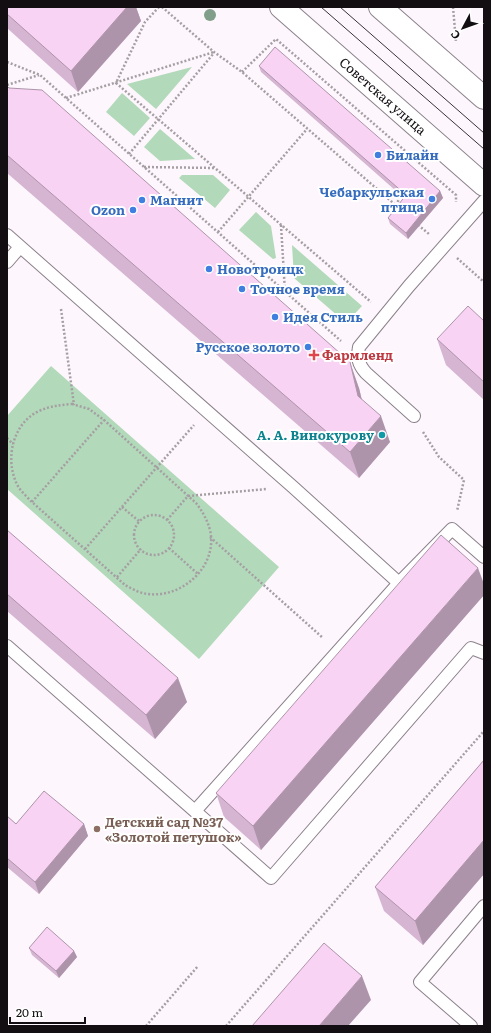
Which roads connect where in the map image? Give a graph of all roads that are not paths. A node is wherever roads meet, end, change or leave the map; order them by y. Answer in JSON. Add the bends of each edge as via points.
{"nodes":[{"id":1,"x":281,"y":7,"type":"edge"},
{"id":2,"x":380,"y":7,"type":"edge"},
{"id":3,"x":484,"y":98,"type":"edge"},
{"id":4,"x":484,"y":185,"type":"edge"},
{"id":5,"x":484,"y":201,"type":"edge"},
{"id":6,"x":7,"y":235,"type":"edge"},
{"id":7,"x":20,"y":247,"type":"junction"},
{"id":8,"x":7,"y":262,"type":"edge"},
{"id":9,"x":414,"y":416,"type":"road end"},
{"id":10,"x":484,"y":557,"type":"edge"},
{"id":11,"x":399,"y":583,"type":"junction"},
{"id":12,"x":7,"y":646,"type":"edge"},
{"id":13,"x":484,"y":653,"type":"edge"},
{"id":14,"x":194,"y":811,"type":"junction"},
{"id":15,"x":484,"y":906,"type":"edge"},
{"id":16,"x":471,"y":1026,"type":"edge"}],
"edges":[{"from":1,"to":4,"type":"main road","name":"Советская улица"},
{"from":2,"to":3,"type":"main road"},
{"from":5,"to":9,"type":"lane","via":[[360,346],[359,366]]},
{"from":6,"to":7,"type":"lane"},
{"from":7,"to":8,"type":"lane"},
{"from":7,"to":11,"type":"lane"},
{"from":10,"to":11,"type":"lane","via":[[452,529]]},
{"from":11,"to":14,"type":"lane"},
{"from":12,"to":14,"type":"lane"},
{"from":13,"to":14,"type":"lane","via":[[471,648],[271,878]]},
{"from":15,"to":16,"type":"lane","via":[[420,982]]}]}
